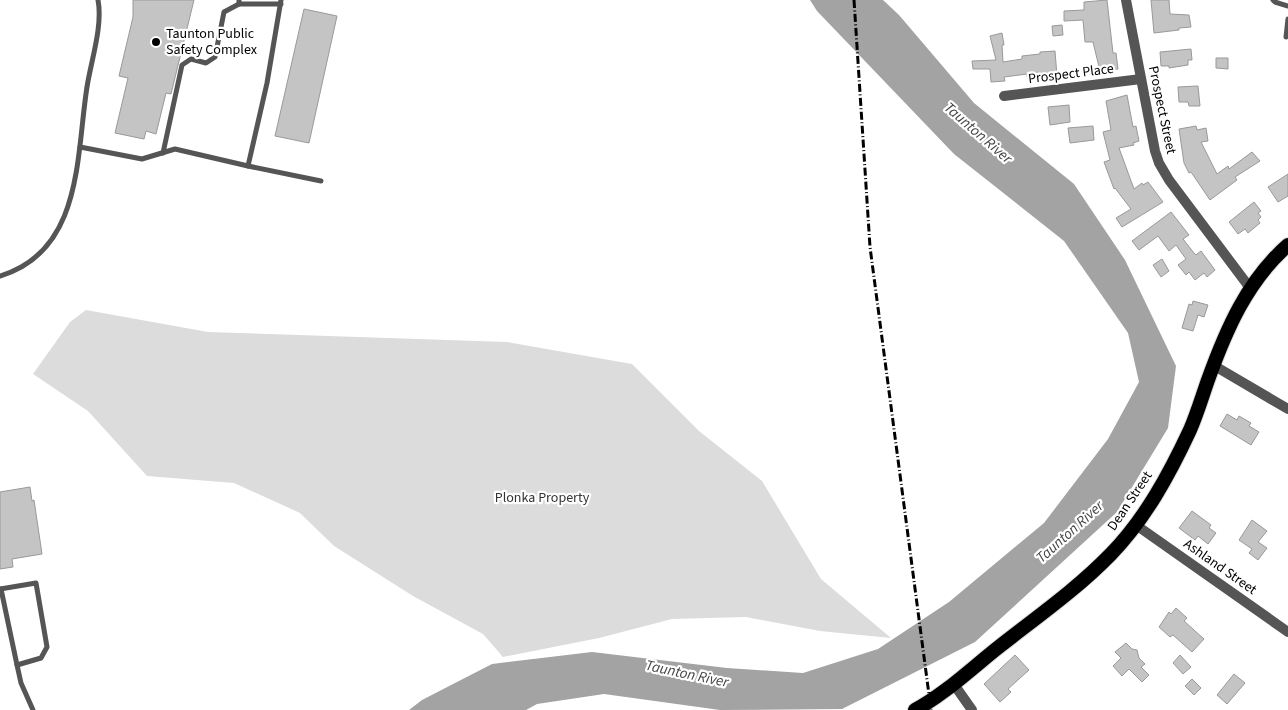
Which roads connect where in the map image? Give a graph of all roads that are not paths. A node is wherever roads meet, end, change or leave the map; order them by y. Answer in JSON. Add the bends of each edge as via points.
{"nodes":[{"id":1,"x":98,"y":0,"type":"edge"},
{"id":2,"x":1126,"y":0,"type":"edge"},
{"id":3,"x":1273,"y":0,"type":"edge"},
{"id":4,"x":239,"y":2,"type":"edge"},
{"id":5,"x":281,"y":2,"type":"edge"},
{"id":6,"x":1288,"y":6,"type":"edge"},
{"id":7,"x":1288,"y":19,"type":"edge"},
{"id":8,"x":1286,"y":37,"type":"dead end"},
{"id":9,"x":1141,"y":79,"type":"junction"},
{"id":10,"x":1004,"y":96,"type":"dead end"},
{"id":11,"x":80,"y":147,"type":"junction"},
{"id":12,"x":163,"y":153,"type":"junction"},
{"id":13,"x":248,"y":166,"type":"junction"},
{"id":14,"x":321,"y":181,"type":"dead end"},
{"id":15,"x":1288,"y":245,"type":"edge"},
{"id":16,"x":0,"y":276,"type":"edge"},
{"id":17,"x":1250,"y":288,"type":"junction"},
{"id":18,"x":1213,"y":365,"type":"junction"},
{"id":19,"x":1288,"y":409,"type":"edge"},
{"id":20,"x":1136,"y":525,"type":"junction"},
{"id":21,"x":0,"y":589,"type":"edge"},
{"id":22,"x":1288,"y":632,"type":"edge"},
{"id":23,"x":17,"y":665,"type":"junction"},
{"id":24,"x":953,"y":683,"type":"junction"},
{"id":25,"x":33,"y":710,"type":"edge"},
{"id":26,"x":915,"y":710,"type":"edge"},
{"id":27,"x":972,"y":710,"type":"edge"}],
"edges":[{"from":1,"to":11,"type":"lane","via":[[97,29]]},
{"from":2,"to":9,"type":"street","name":"Prospect Street"},
{"from":3,"to":6,"type":"lane"},
{"from":4,"to":5,"type":"lane"},
{"from":4,"to":12,"type":"lane","via":[[224,12],[215,57],[206,62],[191,59],[182,65]]},
{"from":5,"to":13,"type":"lane"},
{"from":7,"to":8,"type":"lane"},
{"from":9,"to":10,"type":"street","name":"Prospect Place"},
{"from":9,"to":17,"type":"street","name":"Prospect Street","via":[[1159,163]]},
{"from":11,"to":12,"type":"lane","via":[[142,159]]},
{"from":11,"to":16,"type":"lane","via":[[68,209],[58,232],[41,253]]},
{"from":12,"to":13,"type":"lane","via":[[175,149]]},
{"from":13,"to":14,"type":"lane"},
{"from":15,"to":17,"type":"highway","name":"Dean Street"},
{"from":17,"to":18,"type":"highway","name":"Dean Street"},
{"from":18,"to":19,"type":"street"},
{"from":18,"to":20,"type":"highway","name":"Dean Street","via":[[1190,428]]},
{"from":20,"to":22,"type":"street","name":"Ashland Street"},
{"from":20,"to":24,"type":"highway","name":"Dean Street","via":[[1110,555],[1071,590]]},
{"from":21,"to":23,"type":"lane"},
{"from":21,"to":23,"type":"lane","via":[[36,583],[47,647],[41,658]]},
{"from":23,"to":25,"type":"lane"},
{"from":24,"to":26,"type":"highway","name":"Dean Street"},
{"from":24,"to":27,"type":"street"}]}
